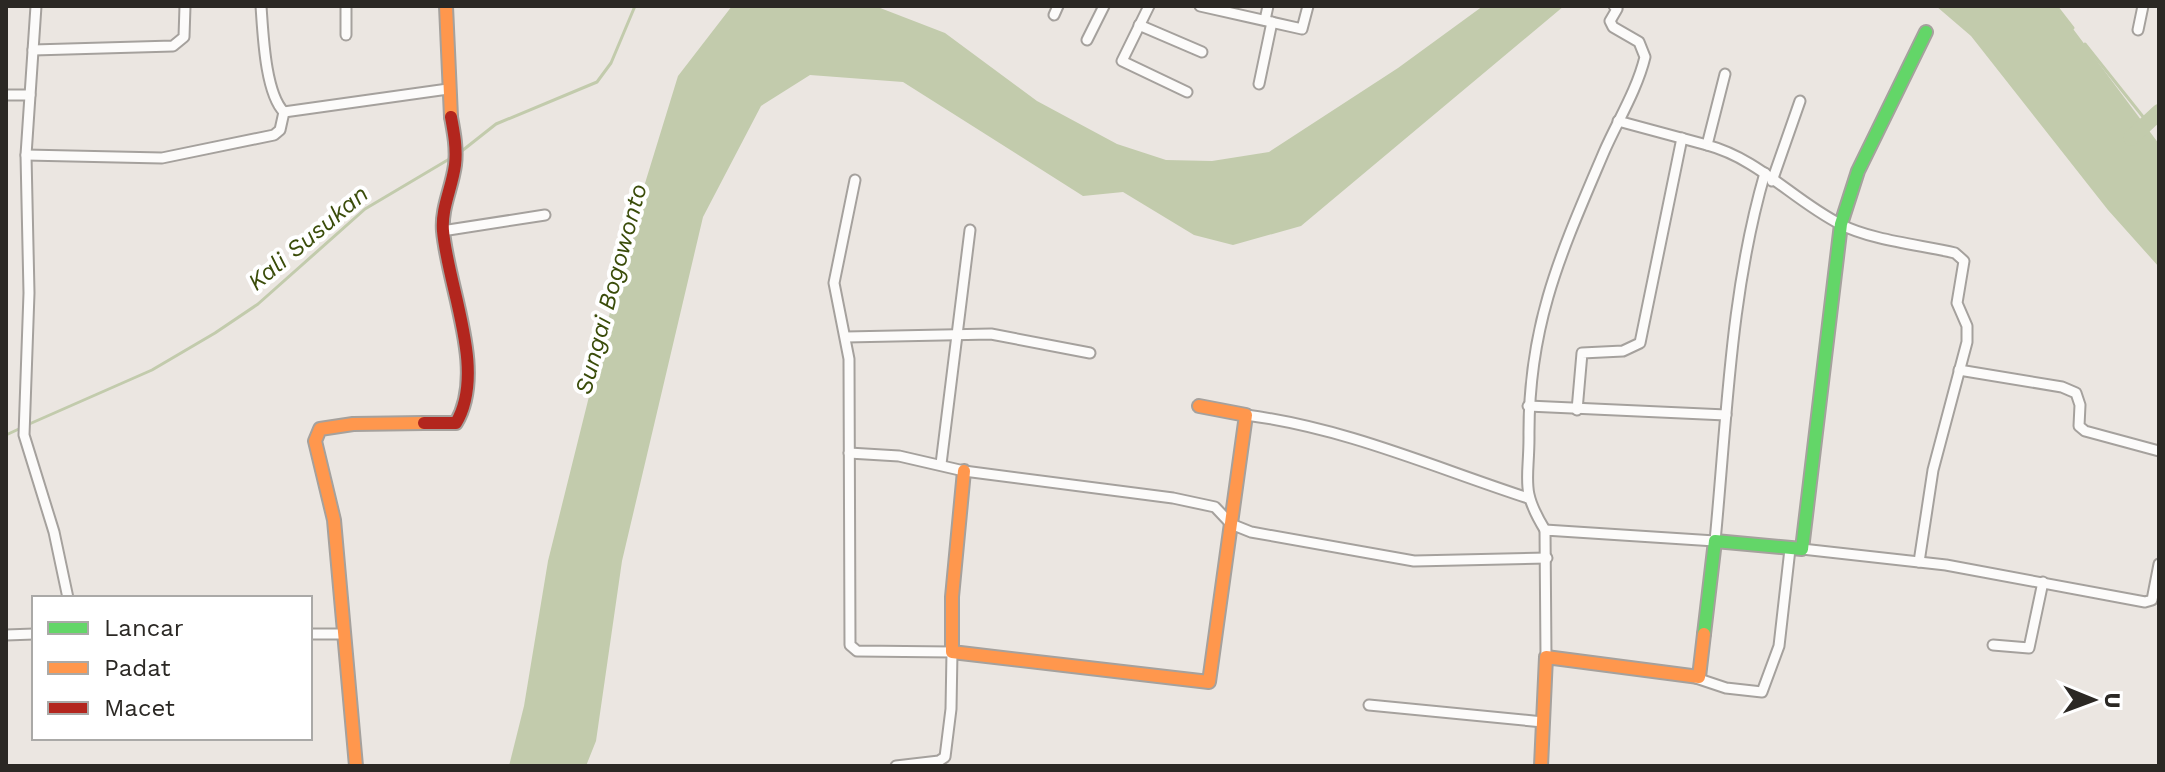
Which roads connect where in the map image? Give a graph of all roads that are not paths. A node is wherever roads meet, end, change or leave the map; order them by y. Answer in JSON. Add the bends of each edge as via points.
{"nodes":[{"id":1,"x":36,"y":6,"type":"edge"},
{"id":2,"x":185,"y":6,"type":"edge"},
{"id":3,"x":261,"y":6,"type":"edge"},
{"id":4,"x":346,"y":6,"type":"edge"},
{"id":5,"x":446,"y":6,"type":"edge"},
{"id":6,"x":1104,"y":6,"type":"edge"},
{"id":7,"x":1149,"y":6,"type":"edge"},
{"id":8,"x":1200,"y":6,"type":"edge"},
{"id":9,"x":1268,"y":6,"type":"edge"},
{"id":10,"x":1308,"y":6,"type":"edge"},
{"id":11,"x":1614,"y":6,"type":"edge"},
{"id":12,"x":2143,"y":6,"type":"edge"},
{"id":13,"x":1268,"y":21,"type":"junction"},
{"id":14,"x":1139,"y":25,"type":"junction"},
{"id":15,"x":2138,"y":30,"type":"dead end"},
{"id":16,"x":1926,"y":32,"type":"dead end"},
{"id":17,"x":346,"y":35,"type":"dead end"},
{"id":18,"x":1087,"y":40,"type":"dead end"},
{"id":19,"x":33,"y":50,"type":"junction"},
{"id":20,"x":1202,"y":52,"type":"dead end"},
{"id":21,"x":1725,"y":74,"type":"dead end"},
{"id":22,"x":1259,"y":84,"type":"dead end"},
{"id":23,"x":448,"y":89,"type":"junction"},
{"id":24,"x":1187,"y":92,"type":"dead end"},
{"id":25,"x":6,"y":95,"type":"edge"},
{"id":26,"x":30,"y":95,"type":"junction"},
{"id":27,"x":1800,"y":101,"type":"dead end"},
{"id":28,"x":284,"y":112,"type":"junction"},
{"id":29,"x":1618,"y":121,"type":"junction"},
{"id":30,"x":1682,"y":138,"type":"junction"},
{"id":31,"x":1707,"y":145,"type":"junction"},
{"id":32,"x":26,"y":155,"type":"junction"},
{"id":33,"x":1769,"y":177,"type":"junction"},
{"id":34,"x":855,"y":180,"type":"dead end"},
{"id":35,"x":545,"y":215,"type":"dead end"},
{"id":36,"x":1841,"y":224,"type":"junction"},
{"id":37,"x":970,"y":230,"type":"dead end"},
{"id":38,"x":442,"y":231,"type":"junction"},
{"id":39,"x":959,"y":335,"type":"junction"},
{"id":40,"x":846,"y":337,"type":"junction"},
{"id":41,"x":1090,"y":353,"type":"dead end"},
{"id":42,"x":1959,"y":370,"type":"junction"},
{"id":43,"x":1199,"y":406,"type":"dead end"},
{"id":44,"x":1528,"y":406,"type":"junction"},
{"id":45,"x":1577,"y":410,"type":"junction"},
{"id":46,"x":1246,"y":415,"type":"junction"},
{"id":47,"x":1726,"y":415,"type":"junction"},
{"id":48,"x":2159,"y":451,"type":"edge"},
{"id":49,"x":849,"y":453,"type":"junction"},
{"id":50,"x":941,"y":464,"type":"junction"},
{"id":51,"x":964,"y":471,"type":"junction"},
{"id":52,"x":1528,"y":498,"type":"junction"},
{"id":53,"x":1231,"y":524,"type":"junction"},
{"id":54,"x":1545,"y":530,"type":"junction"},
{"id":55,"x":1715,"y":541,"type":"junction"},
{"id":56,"x":1796,"y":549,"type":"junction"},
{"id":57,"x":1547,"y":558,"type":"junction"},
{"id":58,"x":1919,"y":562,"type":"junction"},
{"id":59,"x":2159,"y":564,"type":"edge"},
{"id":60,"x":2043,"y":582,"type":"junction"},
{"id":61,"x":68,"y":596,"type":"edge"},
{"id":62,"x":32,"y":634,"type":"edge"},
{"id":63,"x":312,"y":634,"type":"edge"},
{"id":64,"x":342,"y":634,"type":"junction"},
{"id":65,"x":6,"y":635,"type":"edge"},
{"id":66,"x":1993,"y":645,"type":"dead end"},
{"id":67,"x":952,"y":652,"type":"junction"},
{"id":68,"x":1546,"y":657,"type":"junction"},
{"id":69,"x":1696,"y":678,"type":"junction"},
{"id":70,"x":1369,"y":705,"type":"dead end"},
{"id":71,"x":1543,"y":722,"type":"junction"},
{"id":72,"x":356,"y":766,"type":"edge"},
{"id":73,"x":896,"y":766,"type":"edge"},
{"id":74,"x":1541,"y":766,"type":"edge"}],
"edges":[{"from":1,"to":19,"type":"street"},
{"from":2,"to":19,"type":"street","via":[[184,37],[173,46]]},
{"from":3,"to":28,"type":"street","via":[[264,50]]},
{"from":4,"to":17,"type":"street"},
{"from":5,"to":23,"type":"street"},
{"from":6,"to":18,"type":"street"},
{"from":7,"to":14,"type":"street"},
{"from":8,"to":13,"type":"street"},
{"from":9,"to":13,"type":"street"},
{"from":10,"to":13,"type":"street","via":[[1302,29]]},
{"from":11,"to":29,"type":"street","via":[[1613,27],[1639,42],[1645,57]]},
{"from":12,"to":15,"type":"street"},
{"from":13,"to":22,"type":"street"},
{"from":14,"to":20,"type":"street"},
{"from":14,"to":24,"type":"street","via":[[1122,61]]},
{"from":16,"to":36,"type":"street","via":[[1858,171]]},
{"from":19,"to":26,"type":"street"},
{"from":21,"to":31,"type":"street"},
{"from":23,"to":28,"type":"street"},
{"from":23,"to":38,"type":"street","via":[[455,164],[441,214]]},
{"from":25,"to":26,"type":"street"},
{"from":26,"to":32,"type":"street"},
{"from":27,"to":33,"type":"street"},
{"from":28,"to":32,"type":"street","via":[[274,135],[183,155]]},
{"from":29,"to":30,"type":"street"},
{"from":29,"to":44,"type":"street","via":[[1563,244],[1543,305]]},
{"from":30,"to":31,"type":"street"},
{"from":30,"to":45,"type":"street","via":[[1640,343],[1623,351],[1582,353]]},
{"from":31,"to":33,"type":"street","via":[[1759,166]]},
{"from":32,"to":61,"type":"street","via":[[24,435]]},
{"from":33,"to":36,"type":"street"},
{"from":33,"to":47,"type":"street","via":[[1750,226]]},
{"from":34,"to":40,"type":"street","via":[[834,283]]},
{"from":35,"to":38,"type":"street"},
{"from":36,"to":42,"type":"street","via":[[1955,253],[1964,261],[1957,303],[1967,342]]},
{"from":36,"to":56,"type":"street","via":[[1824,386]]},
{"from":37,"to":39,"type":"street"},
{"from":38,"to":64,"type":"street","via":[[463,328],[468,376],[462,417],[456,423],[320,429],[315,441],[334,520]]},
{"from":39,"to":40,"type":"street"},
{"from":39,"to":41,"type":"street","via":[[1001,336]]},
{"from":39,"to":50,"type":"street"},
{"from":40,"to":49,"type":"street"},
{"from":42,"to":48,"type":"street","via":[[2062,387],[2076,393],[2079,426],[2085,431]]},
{"from":42,"to":58,"type":"street","via":[[1933,470]]},
{"from":43,"to":46,"type":"street"},
{"from":44,"to":45,"type":"street"},
{"from":44,"to":52,"type":"street"},
{"from":45,"to":47,"type":"street"},
{"from":46,"to":52,"type":"street","via":[[1378,443]]},
{"from":46,"to":53,"type":"street"},
{"from":47,"to":55,"type":"street"},
{"from":49,"to":50,"type":"street"},
{"from":49,"to":67,"type":"street","via":[[851,647]]},
{"from":50,"to":51,"type":"street"},
{"from":51,"to":53,"type":"street","via":[[1173,498],[1215,507]]},
{"from":51,"to":67,"type":"street"},
{"from":52,"to":54,"type":"street"},
{"from":53,"to":57,"type":"street","via":[[1414,561]]},
{"from":53,"to":67,"type":"street","via":[[1209,682]]},
{"from":54,"to":55,"type":"street"},
{"from":54,"to":57,"type":"street"},
{"from":55,"to":56,"type":"street"},
{"from":55,"to":69,"type":"street","via":[[1702,673]]},
{"from":56,"to":58,"type":"street"},
{"from":56,"to":69,"type":"street","via":[[1779,646],[1762,692]]},
{"from":57,"to":68,"type":"street"},
{"from":58,"to":60,"type":"street"},
{"from":59,"to":60,"type":"street","via":[[2148,602]]},
{"from":60,"to":66,"type":"street","via":[[2029,648]]},
{"from":62,"to":65,"type":"street"},
{"from":63,"to":64,"type":"street"},
{"from":64,"to":72,"type":"street"},
{"from":67,"to":73,"type":"street","via":[[945,757]]},
{"from":68,"to":69,"type":"street"},
{"from":68,"to":71,"type":"street"},
{"from":70,"to":71,"type":"street"},
{"from":71,"to":74,"type":"street"}]}
